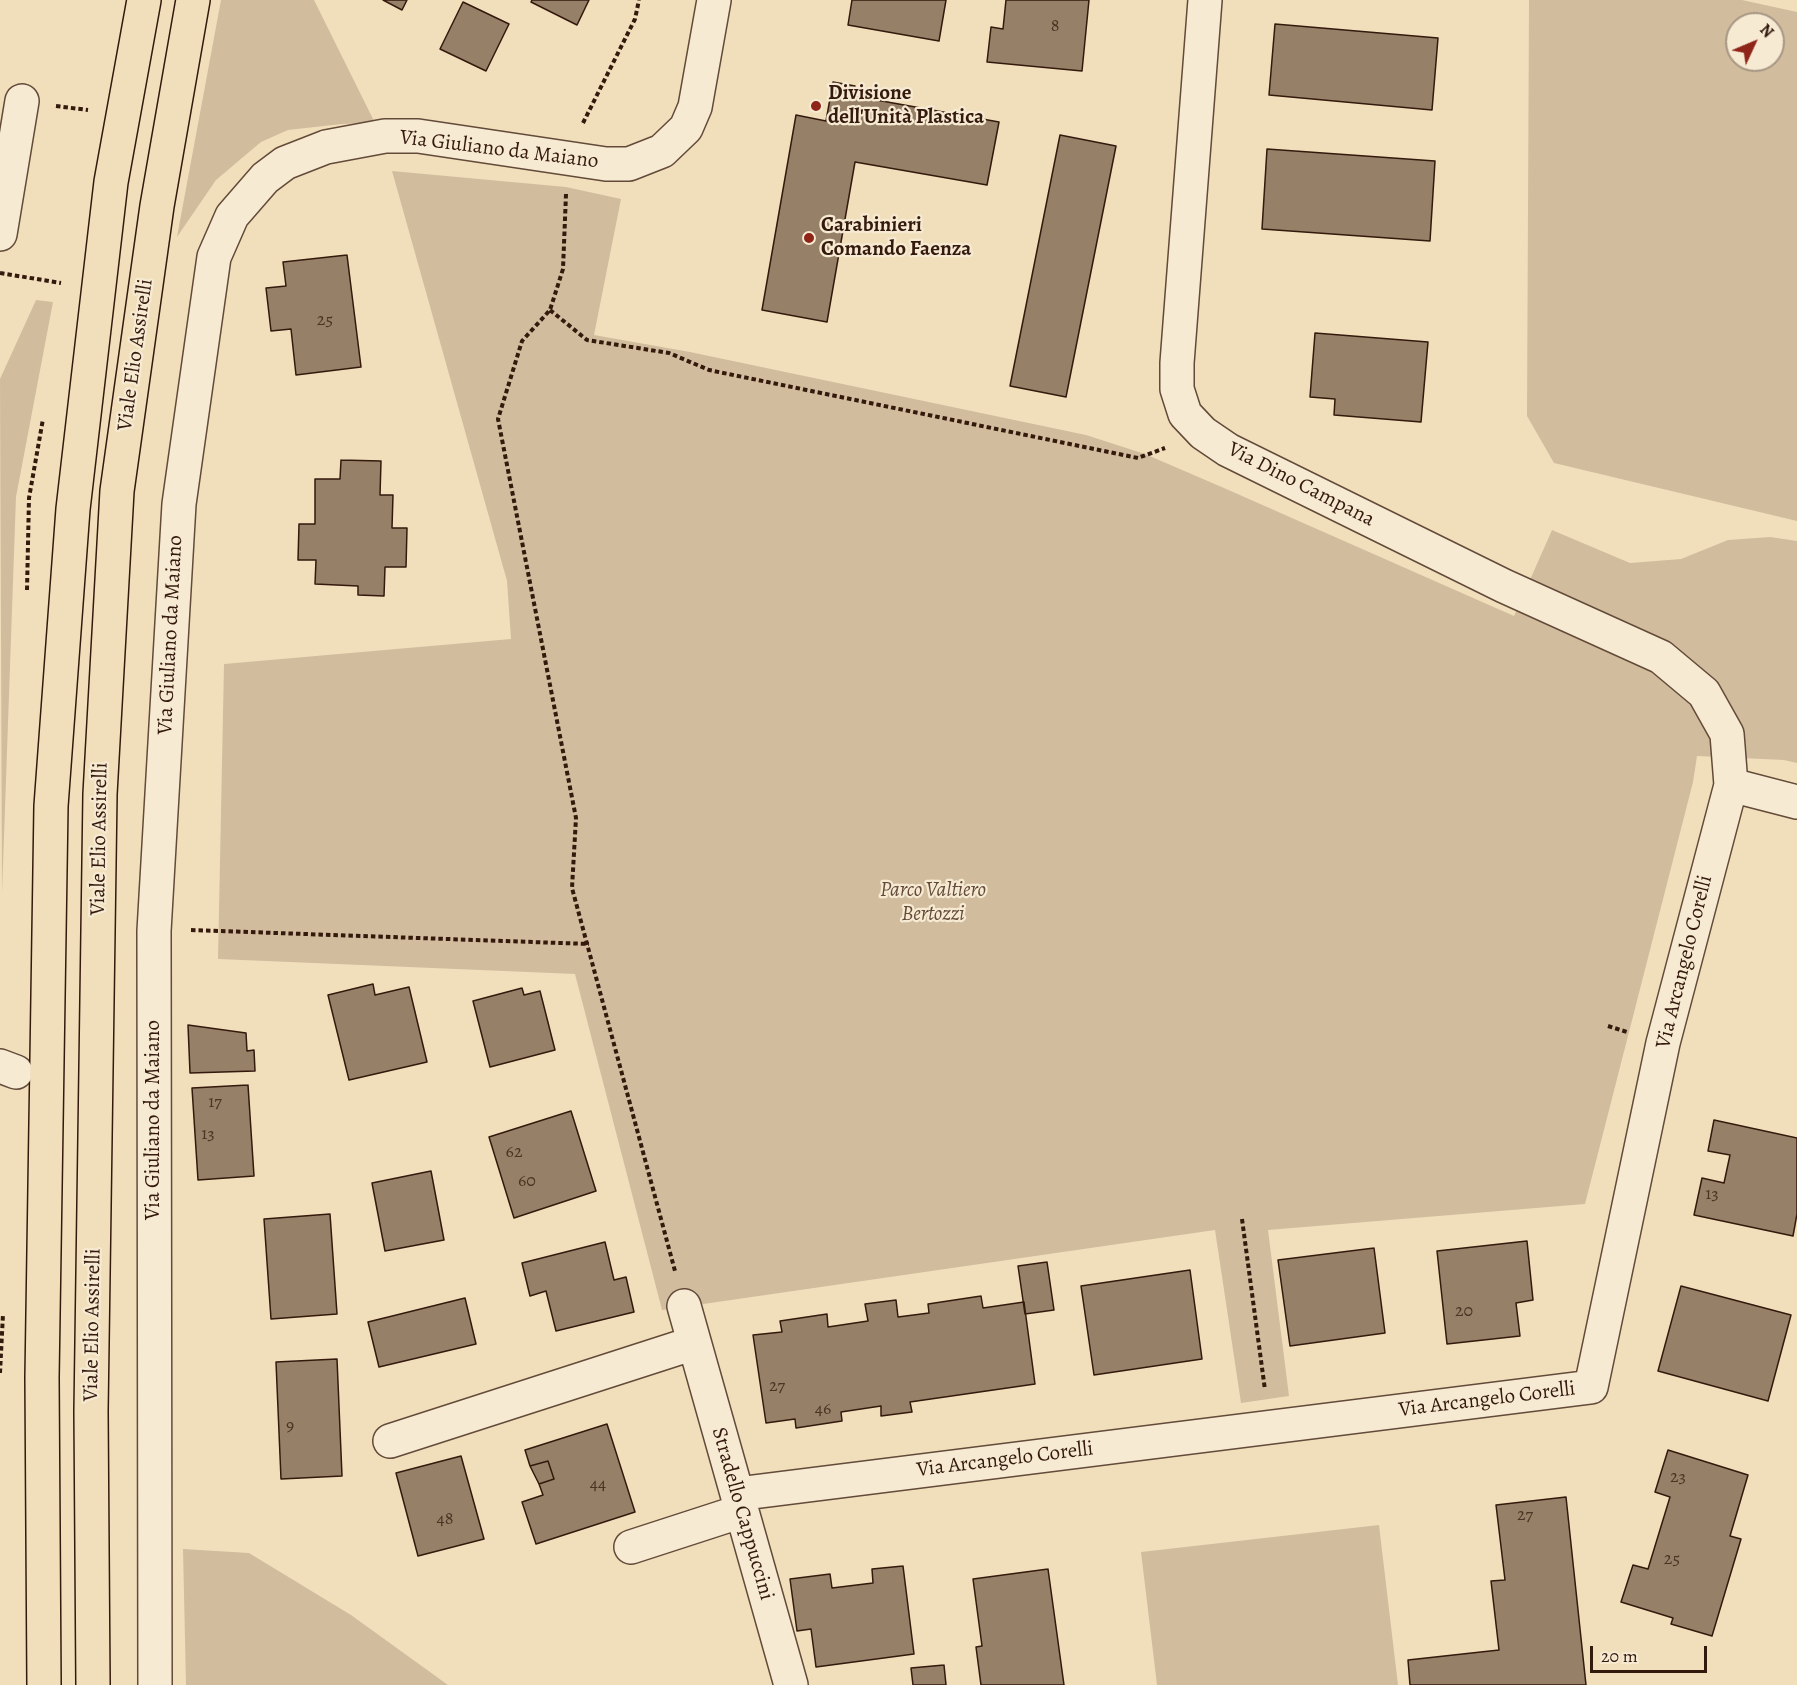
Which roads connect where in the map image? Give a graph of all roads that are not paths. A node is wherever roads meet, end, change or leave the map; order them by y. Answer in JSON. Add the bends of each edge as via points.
{"nodes":[{"id":1,"x":144,"y":0,"type":"edge"},
{"id":2,"x":193,"y":0,"type":"edge"},
{"id":3,"x":714,"y":0,"type":"edge"},
{"id":4,"x":1205,"y":0,"type":"edge"},
{"id":5,"x":22,"y":101,"type":"dead end"},
{"id":6,"x":0,"y":234,"type":"edge"},
{"id":7,"x":1731,"y":785,"type":"junction"},
{"id":8,"x":1797,"y":802,"type":"edge"},
{"id":9,"x":684,"y":1306,"type":"road end"},
{"id":10,"x":694,"y":1343,"type":"junction"},
{"id":11,"x":390,"y":1441,"type":"dead end"},
{"id":12,"x":739,"y":1503,"type":"junction"},
{"id":13,"x":631,"y":1547,"type":"dead end"},
{"id":14,"x":45,"y":1685,"type":"edge"},
{"id":15,"x":93,"y":1685,"type":"edge"},
{"id":16,"x":155,"y":1685,"type":"edge"},
{"id":17,"x":791,"y":1685,"type":"edge"}],
"edges":[{"from":1,"to":14,"type":"main road","name":"Viale Elio Assirelli","via":[[111,182],[73,509],[51,807],[42,1377]]},
{"from":2,"to":15,"type":"main road","name":"Viale Elio Assirelli","via":[[157,206],[117,491],[100,794],[91,1411]]},
{"from":3,"to":16,"type":"street","name":"Via Giuliano da Maiano","via":[[694,107],[686,128],[662,151],[629,164],[606,164],[418,136],[385,136],[326,147],[285,163],[265,178],[232,216],[214,257],[179,504],[154,931]]},
{"from":4,"to":7,"type":"street","name":"Via Dino Campana","via":[[1177,363],[1177,389],[1185,414],[1203,433],[1228,450],[1504,586],[1661,657],[1704,693],[1727,734]]},
{"from":5,"to":6,"type":"street"},
{"from":7,"to":8,"type":"street"},
{"from":7,"to":12,"type":"street","name":"Via Arcangelo Corelli","via":[[1663,1043],[1591,1386],[1270,1427]]},
{"from":9,"to":10,"type":"street","name":"Stradello Cappuccini"},
{"from":10,"to":11,"type":"street"},
{"from":10,"to":12,"type":"street","name":"Stradello Cappuccini"},
{"from":12,"to":13,"type":"street","name":"Via Arcangelo Corelli"},
{"from":12,"to":17,"type":"street","name":"Stradello Cappuccini"}]}
